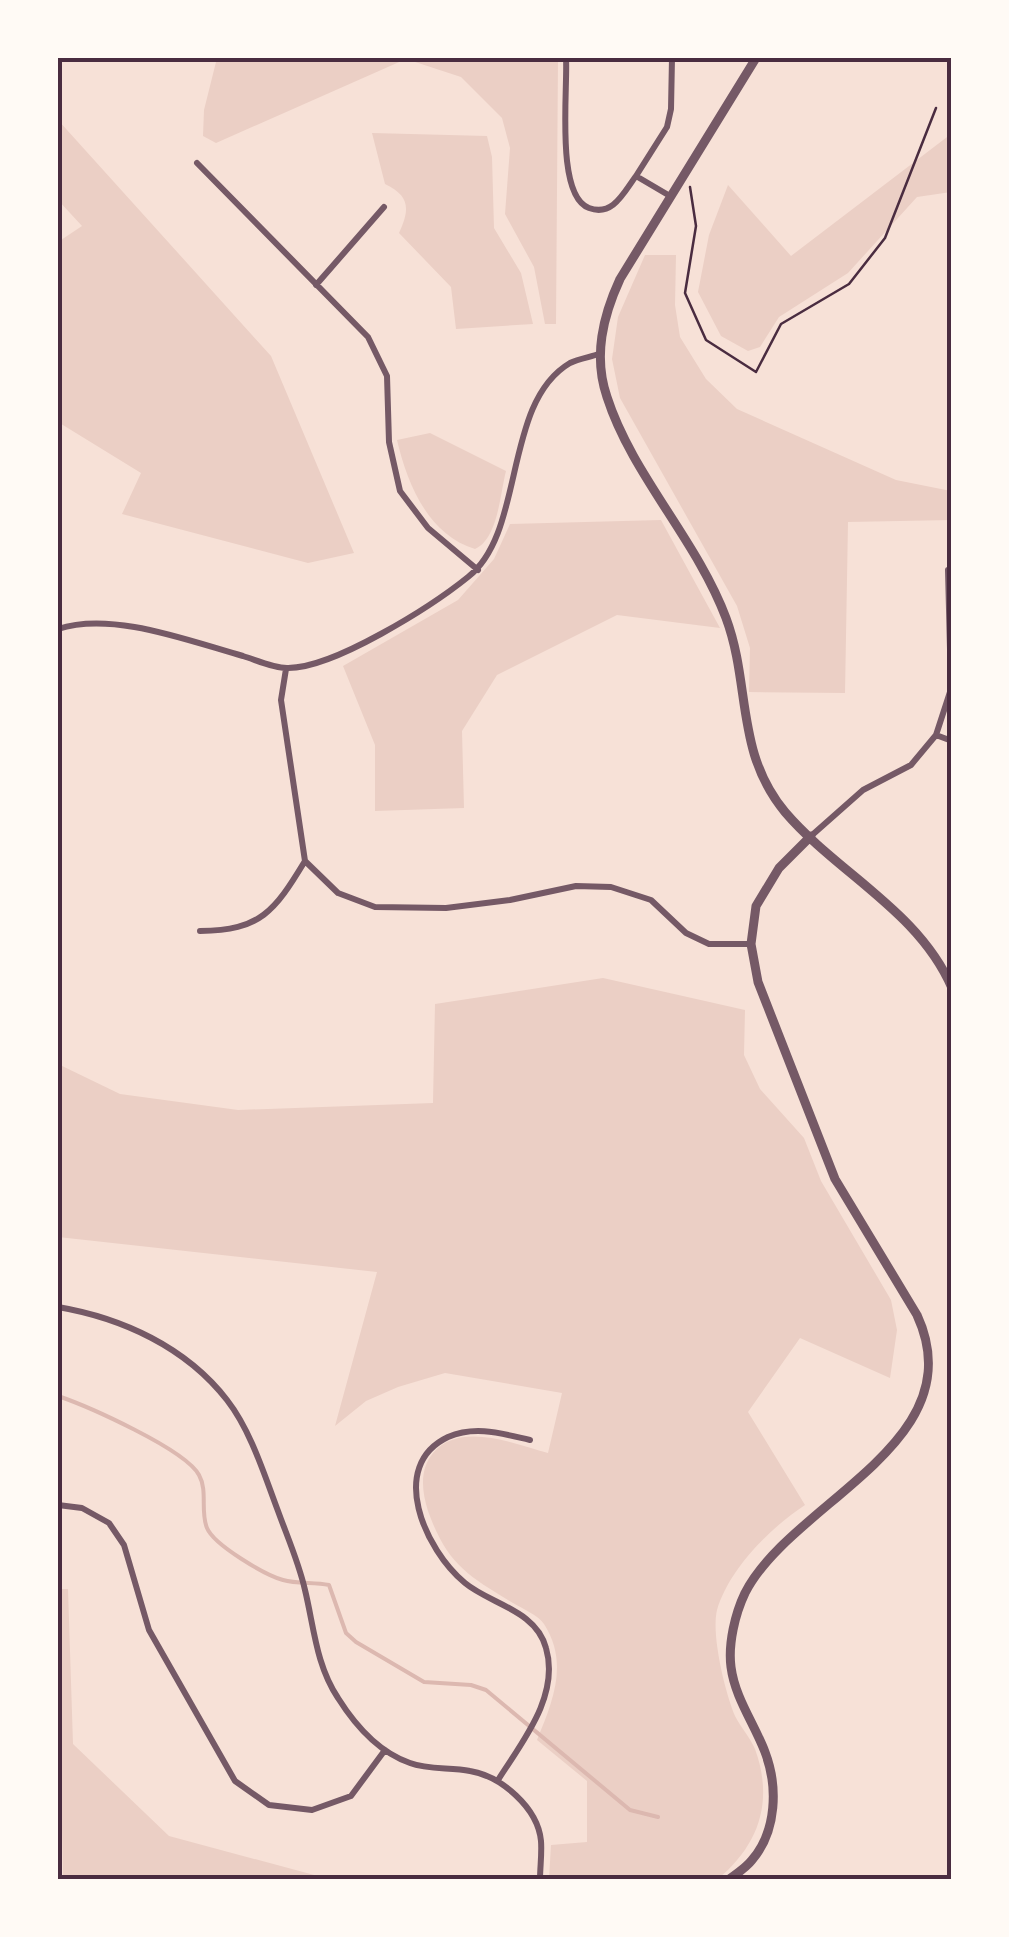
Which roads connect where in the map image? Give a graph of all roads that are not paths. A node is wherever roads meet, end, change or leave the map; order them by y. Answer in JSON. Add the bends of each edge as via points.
{"nodes":[{"id":1,"x":566,"y":58,"type":"edge"},
{"id":2,"x":672,"y":58,"type":"edge"},
{"id":3,"x":756,"y":58,"type":"edge"},
{"id":4,"x":197,"y":163,"type":"dead end"},
{"id":5,"x":636,"y":176,"type":"junction"},
{"id":6,"x":671,"y":197,"type":"junction"},
{"id":7,"x":384,"y":208,"type":"dead end"},
{"id":8,"x":316,"y":285,"type":"junction"},
{"id":9,"x":599,"y":354,"type":"junction"},
{"id":10,"x":478,"y":570,"type":"junction"},
{"id":11,"x":948,"y":570,"type":"dead end"},
{"id":12,"x":58,"y":628,"type":"edge"},
{"id":13,"x":286,"y":668,"type":"junction"},
{"id":14,"x":936,"y":735,"type":"junction"},
{"id":15,"x":952,"y":741,"type":"edge"},
{"id":16,"x":811,"y":836,"type":"junction"},
{"id":17,"x":304,"y":861,"type":"junction"},
{"id":18,"x":200,"y":931,"type":"dead end"},
{"id":19,"x":751,"y":944,"type":"junction"},
{"id":20,"x":952,"y":988,"type":"edge"},
{"id":21,"x":58,"y":1307,"type":"edge"},
{"id":22,"x":530,"y":1440,"type":"dead end"},
{"id":23,"x":58,"y":1505,"type":"edge"},
{"id":24,"x":384,"y":1750,"type":"junction"},
{"id":25,"x":498,"y":1780,"type":"junction"},
{"id":26,"x":540,"y":1880,"type":"edge"},
{"id":27,"x":728,"y":1880,"type":"edge"}],
"edges":[{"from":1,"to":5,"type":"street","via":[[565,122],[575,198],[603,211]]},
{"from":2,"to":5,"type":"street","via":[[667,126]]},
{"from":3,"to":6,"type":"street"},
{"from":4,"to":8,"type":"street"},
{"from":5,"to":6,"type":"street"},
{"from":6,"to":9,"type":"street","via":[[606,309]]},
{"from":7,"to":8,"type":"street"},
{"from":8,"to":10,"type":"street","via":[[368,337],[387,376],[389,442],[400,491],[428,528]]},
{"from":9,"to":10,"type":"street","via":[[571,363],[546,384],[527,423],[498,537]]},
{"from":9,"to":16,"type":"street","via":[[606,395],[624,434],[726,620],[754,761],[786,813]]},
{"from":10,"to":13,"type":"street","via":[[387,629],[322,662]]},
{"from":11,"to":14,"type":"street","via":[[951,689]]},
{"from":12,"to":13,"type":"street","via":[[74,623],[160,632]]},
{"from":13,"to":17,"type":"street","via":[[282,700]]},
{"from":14,"to":15,"type":"street"},
{"from":14,"to":16,"type":"street","via":[[911,766],[863,790]]},
{"from":16,"to":19,"type":"street","via":[[756,906]]},
{"from":16,"to":20,"type":"street","via":[[912,928]]},
{"from":17,"to":18,"type":"street","via":[[268,912],[237,930]]},
{"from":17,"to":19,"type":"street","via":[[338,893],[375,908],[446,908],[611,886],[651,900],[686,933],[709,944]]},
{"from":19,"to":27,"type":"street","via":[[758,982],[835,1178],[917,1315],[929,1357],[924,1392],[906,1432],[767,1561],[745,1594],[733,1629],[731,1672],[766,1753],[772,1824],[752,1860]]},
{"from":21,"to":24,"type":"street","via":[[157,1339],[228,1401],[259,1459],[305,1586],[319,1658],[336,1695]]},
{"from":22,"to":25,"type":"street","via":[[484,1429],[451,1436],[426,1450],[415,1471],[416,1502],[436,1551],[466,1584],[531,1624],[546,1645],[540,1712]]},
{"from":23,"to":24,"type":"street","via":[[82,1508],[109,1523],[124,1545],[150,1630],[235,1781],[269,1805],[312,1810],[351,1796]]},
{"from":24,"to":25,"type":"street","via":[[410,1764]]},
{"from":25,"to":26,"type":"street","via":[[522,1800],[541,1837]]}]}
